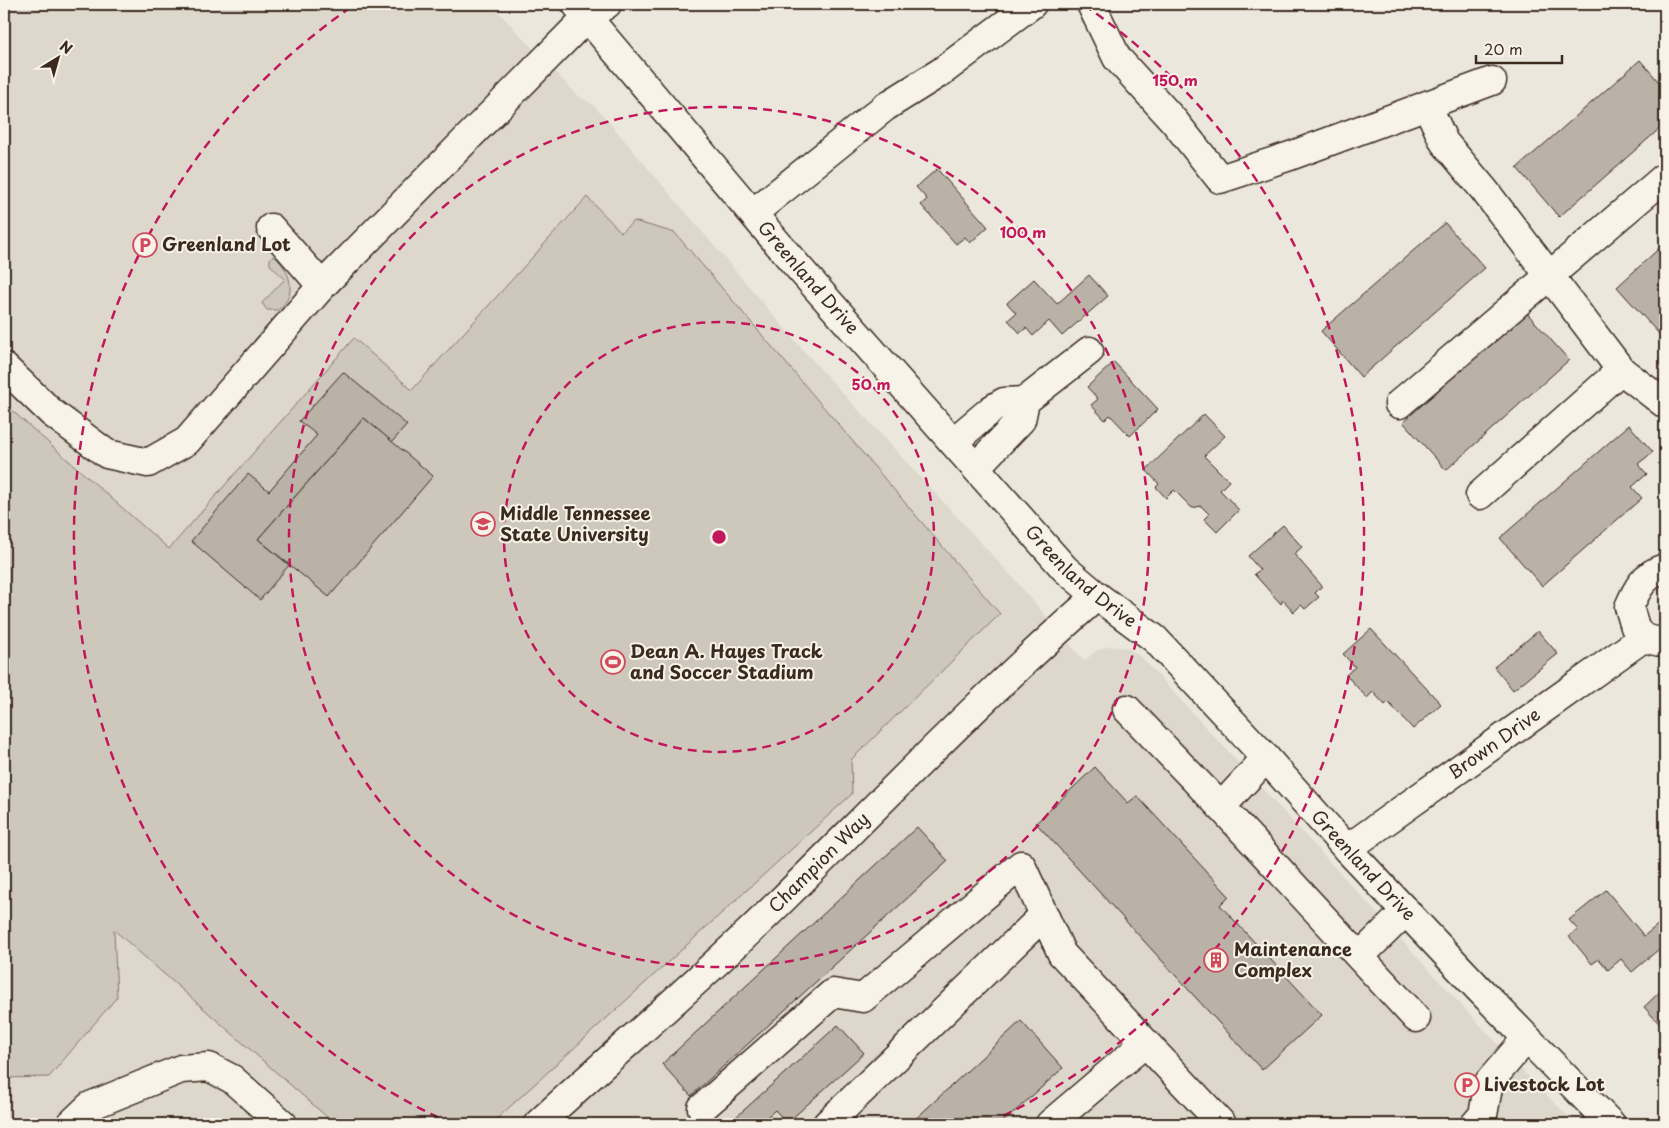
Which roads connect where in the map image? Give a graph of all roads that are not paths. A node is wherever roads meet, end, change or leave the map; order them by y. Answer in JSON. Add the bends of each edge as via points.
{"nodes":[{"id":1,"x":1032,"y":4,"type":"edge"},
{"id":2,"x":1091,"y":4,"type":"edge"},
{"id":3,"x":590,"y":8,"type":"edge"},
{"id":4,"x":1492,"y":81,"type":"dead end"},
{"id":5,"x":1427,"y":105,"type":"junction"},
{"id":6,"x":1665,"y":177,"type":"edge"},
{"id":7,"x":752,"y":213,"type":"junction"},
{"id":8,"x":271,"y":228,"type":"dead end"},
{"id":9,"x":1548,"y":276,"type":"junction"},
{"id":10,"x":322,"y":286,"type":"junction"},
{"id":11,"x":1089,"y":351,"type":"dead end"},
{"id":12,"x":4,"y":367,"type":"edge"},
{"id":13,"x":1621,"y":370,"type":"junction"},
{"id":14,"x":1025,"y":401,"type":"junction"},
{"id":15,"x":1400,"y":404,"type":"dead end"},
{"id":16,"x":1665,"y":404,"type":"edge"},
{"id":17,"x":953,"y":442,"type":"junction"},
{"id":18,"x":976,"y":467,"type":"junction"},
{"id":19,"x":1480,"y":495,"type":"dead end"},
{"id":20,"x":1665,"y":568,"type":"edge"},
{"id":21,"x":1097,"y":596,"type":"junction"},
{"id":22,"x":1654,"y":639,"type":"edge"},
{"id":23,"x":1127,"y":709,"type":"dead end"},
{"id":24,"x":1266,"y":758,"type":"junction"},
{"id":25,"x":1221,"y":807,"type":"junction"},
{"id":26,"x":1347,"y":849,"type":"junction"},
{"id":27,"x":1406,"y":911,"type":"junction"},
{"id":28,"x":1044,"y":915,"type":"junction"},
{"id":29,"x":1360,"y":956,"type":"junction"},
{"id":30,"x":1416,"y":1018,"type":"dead end"},
{"id":31,"x":1526,"y":1038,"type":"junction"},
{"id":32,"x":1145,"y":1043,"type":"junction"},
{"id":33,"x":702,"y":1108,"type":"dead end"},
{"id":34,"x":1486,"y":1121,"type":"edge"},
{"id":35,"x":71,"y":1124,"type":"edge"},
{"id":36,"x":283,"y":1124,"type":"edge"},
{"id":37,"x":538,"y":1124,"type":"edge"},
{"id":38,"x":827,"y":1124,"type":"edge"},
{"id":39,"x":1050,"y":1124,"type":"edge"},
{"id":40,"x":1222,"y":1124,"type":"edge"},
{"id":41,"x":1612,"y":1124,"type":"edge"}],
"edges":[{"from":1,"to":7,"type":"street","via":[[941,72],[885,107]]},
{"from":2,"to":5,"type":"street","via":[[1117,58],[1174,121],[1220,179]]},
{"from":3,"to":7,"type":"street","name":"Greenland Drive"},
{"from":3,"to":10,"type":"street"},
{"from":4,"to":5,"type":"street"},
{"from":5,"to":9,"type":"street","via":[[1444,142]]},
{"from":6,"to":9,"type":"street"},
{"from":7,"to":17,"type":"street","name":"Greenland Drive"},
{"from":8,"to":10,"type":"street"},
{"from":9,"to":13,"type":"street"},
{"from":9,"to":15,"type":"street"},
{"from":10,"to":12,"type":"street","via":[[187,440],[148,463],[107,454],[52,413]]},
{"from":11,"to":14,"type":"street"},
{"from":13,"to":16,"type":"street"},
{"from":13,"to":19,"type":"street"},
{"from":14,"to":17,"type":"street","via":[[1004,402]]},
{"from":14,"to":18,"type":"street","via":[[1021,420]]},
{"from":17,"to":18,"type":"street","name":"Greenland Drive"},
{"from":18,"to":21,"type":"street","name":"Greenland Drive","via":[[1065,569]]},
{"from":20,"to":22,"type":"street","name":"Brown Drive","via":[[1639,584],[1629,607],[1635,626]]},
{"from":21,"to":24,"type":"street","name":"Greenland Drive","via":[[1155,639]]},
{"from":21,"to":37,"type":"street","name":"Champion Way","via":[[1050,637],[772,909]]},
{"from":22,"to":26,"type":"street","name":"Brown Drive"},
{"from":23,"to":25,"type":"street"},
{"from":24,"to":25,"type":"street"},
{"from":24,"to":26,"type":"street","name":"Greenland Drive"},
{"from":25,"to":29,"type":"street"},
{"from":26,"to":27,"type":"street","name":"Greenland Drive"},
{"from":27,"to":29,"type":"street"},
{"from":27,"to":31,"type":"street","name":"Greenland Drive"},
{"from":28,"to":32,"type":"street","via":[[1062,954]]},
{"from":28,"to":33,"type":"street","via":[[1021,865],[862,998],[833,993]]},
{"from":28,"to":38,"type":"street"},
{"from":29,"to":30,"type":"street"},
{"from":31,"to":34,"type":"street","via":[[1489,1082]]},
{"from":31,"to":41,"type":"street","name":"Greenland Drive"},
{"from":32,"to":39,"type":"street"},
{"from":32,"to":40,"type":"street"},
{"from":35,"to":36,"type":"street","via":[[90,1106],[181,1069],[209,1067],[232,1079]]}]}
